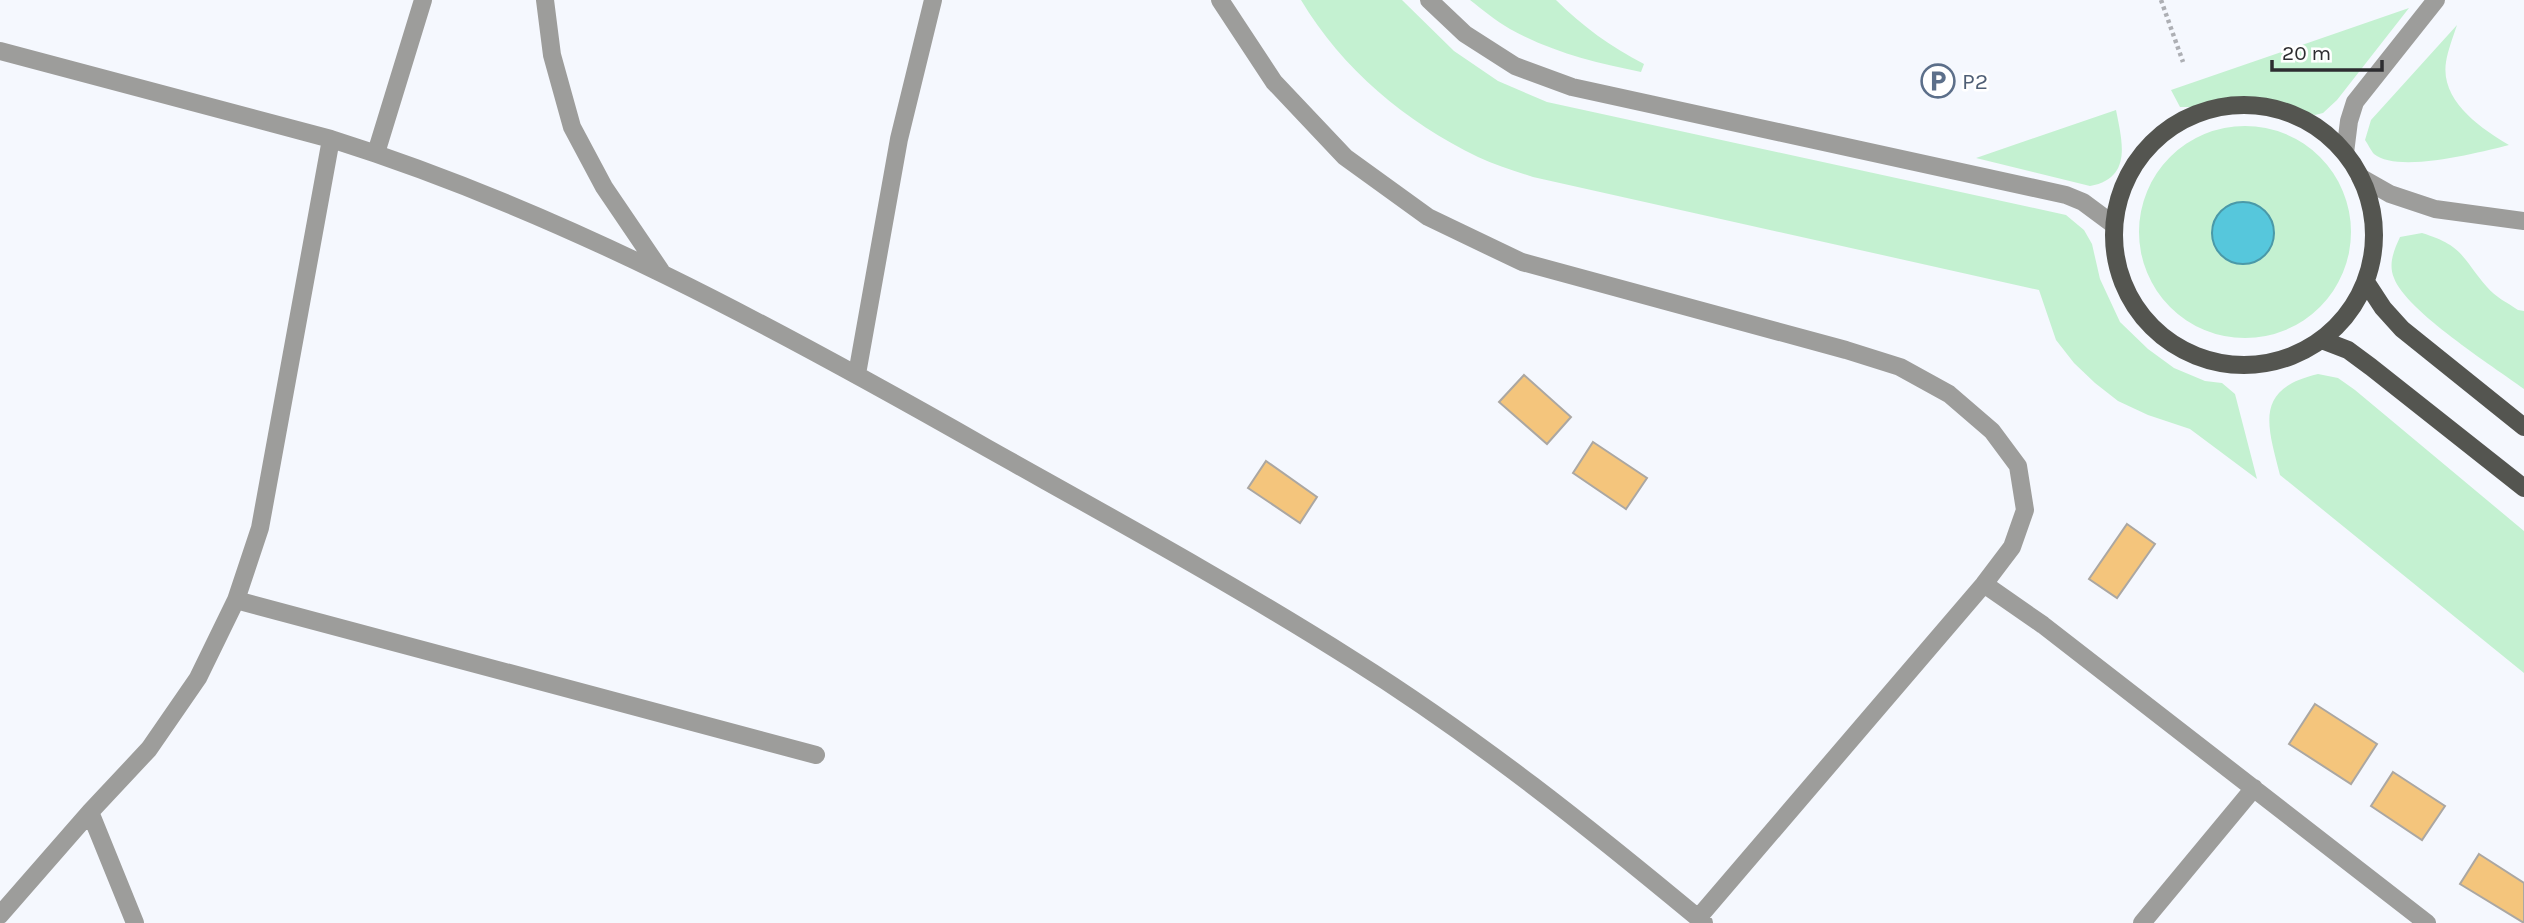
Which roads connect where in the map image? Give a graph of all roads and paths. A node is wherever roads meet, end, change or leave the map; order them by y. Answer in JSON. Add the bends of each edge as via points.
{"nodes":[{"id":1,"x":423,"y":0,"type":"edge"},
{"id":2,"x":545,"y":0,"type":"edge"},
{"id":3,"x":933,"y":0,"type":"edge"},
{"id":4,"x":1220,"y":0,"type":"edge"},
{"id":5,"x":1429,"y":0,"type":"edge"},
{"id":6,"x":2161,"y":0,"type":"edge"},
{"id":7,"x":2436,"y":0,"type":"edge"},
{"id":8,"x":0,"y":51,"type":"edge"},
{"id":9,"x":2183,"y":62,"type":"dead end"},
{"id":10,"x":331,"y":139,"type":"junction"},
{"id":11,"x":2345,"y":152,"type":"junction"},
{"id":12,"x":376,"y":153,"type":"junction"},
{"id":13,"x":2360,"y":177,"type":"junction"},
{"id":14,"x":2524,"y":221,"type":"edge"},
{"id":15,"x":2114,"y":225,"type":"junction"},
{"id":16,"x":661,"y":271,"type":"junction"},
{"id":17,"x":2366,"y":282,"type":"junction"},
{"id":18,"x":2322,"y":341,"type":"junction"},
{"id":19,"x":857,"y":374,"type":"junction"},
{"id":20,"x":2524,"y":427,"type":"edge"},
{"id":21,"x":2524,"y":488,"type":"edge"},
{"id":22,"x":1984,"y":584,"type":"junction"},
{"id":23,"x":236,"y":600,"type":"junction"},
{"id":24,"x":816,"y":755,"type":"dead end"},
{"id":25,"x":2255,"y":789,"type":"junction"},
{"id":26,"x":90,"y":812,"type":"junction"},
{"id":27,"x":0,"y":915,"type":"edge"},
{"id":28,"x":1701,"y":921,"type":"edge"},
{"id":29,"x":135,"y":923,"type":"edge"},
{"id":30,"x":2142,"y":923,"type":"edge"},
{"id":31,"x":2427,"y":923,"type":"edge"}],
"edges":[{"from":1,"to":12,"type":"street"},
{"from":2,"to":16,"type":"street","via":[[552,55],[572,127],[604,187]]},
{"from":3,"to":19,"type":"street","via":[[899,139]]},
{"from":4,"to":22,"type":"street","via":[[1273,82],[1345,157],[1428,217],[1522,261],[1900,367],[1949,394],[1992,431],[2018,466],[2025,510],[2012,547]]},
{"from":5,"to":15,"type":"street","via":[[1465,34],[1516,66],[1572,87],[2066,195]]},
{"from":6,"to":9,"type":"path"},
{"from":7,"to":11,"type":"street","via":[[2355,102]]},
{"from":8,"to":10,"type":"street"},
{"from":10,"to":12,"type":"street"},
{"from":10,"to":23,"type":"street","via":[[260,528]]},
{"from":11,"to":13,"type":"main road"},
{"from":11,"to":15,"type":"main road","via":[[2321,129],[2292,114],[2259,105],[2225,106],[2193,114],[2144,150],[2124,185]]},
{"from":12,"to":16,"type":"street","via":[[552,221]]},
{"from":13,"to":14,"type":"street","via":[[2390,194],[2435,209]]},
{"from":13,"to":17,"type":"main road","via":[[2375,223],[2374,253]]},
{"from":15,"to":18,"type":"main road","via":[[2115,255],[2123,284],[2157,332],[2181,349],[2238,366],[2296,355]]},
{"from":16,"to":19,"type":"street"},
{"from":17,"to":18,"type":"main road","via":[[2356,304]]},
{"from":17,"to":20,"type":"main road","via":[[2402,329]]},
{"from":18,"to":21,"type":"main road","via":[[2348,350],[2371,366]]},
{"from":19,"to":28,"type":"street","via":[[1234,587],[1356,662],[1578,820]]},
{"from":22,"to":25,"type":"street"},
{"from":22,"to":28,"type":"street"},
{"from":23,"to":24,"type":"street"},
{"from":23,"to":26,"type":"street","via":[[198,678],[149,749]]},
{"from":25,"to":30,"type":"street"},
{"from":25,"to":31,"type":"street"},
{"from":26,"to":27,"type":"street"},
{"from":26,"to":29,"type":"street"}]}
